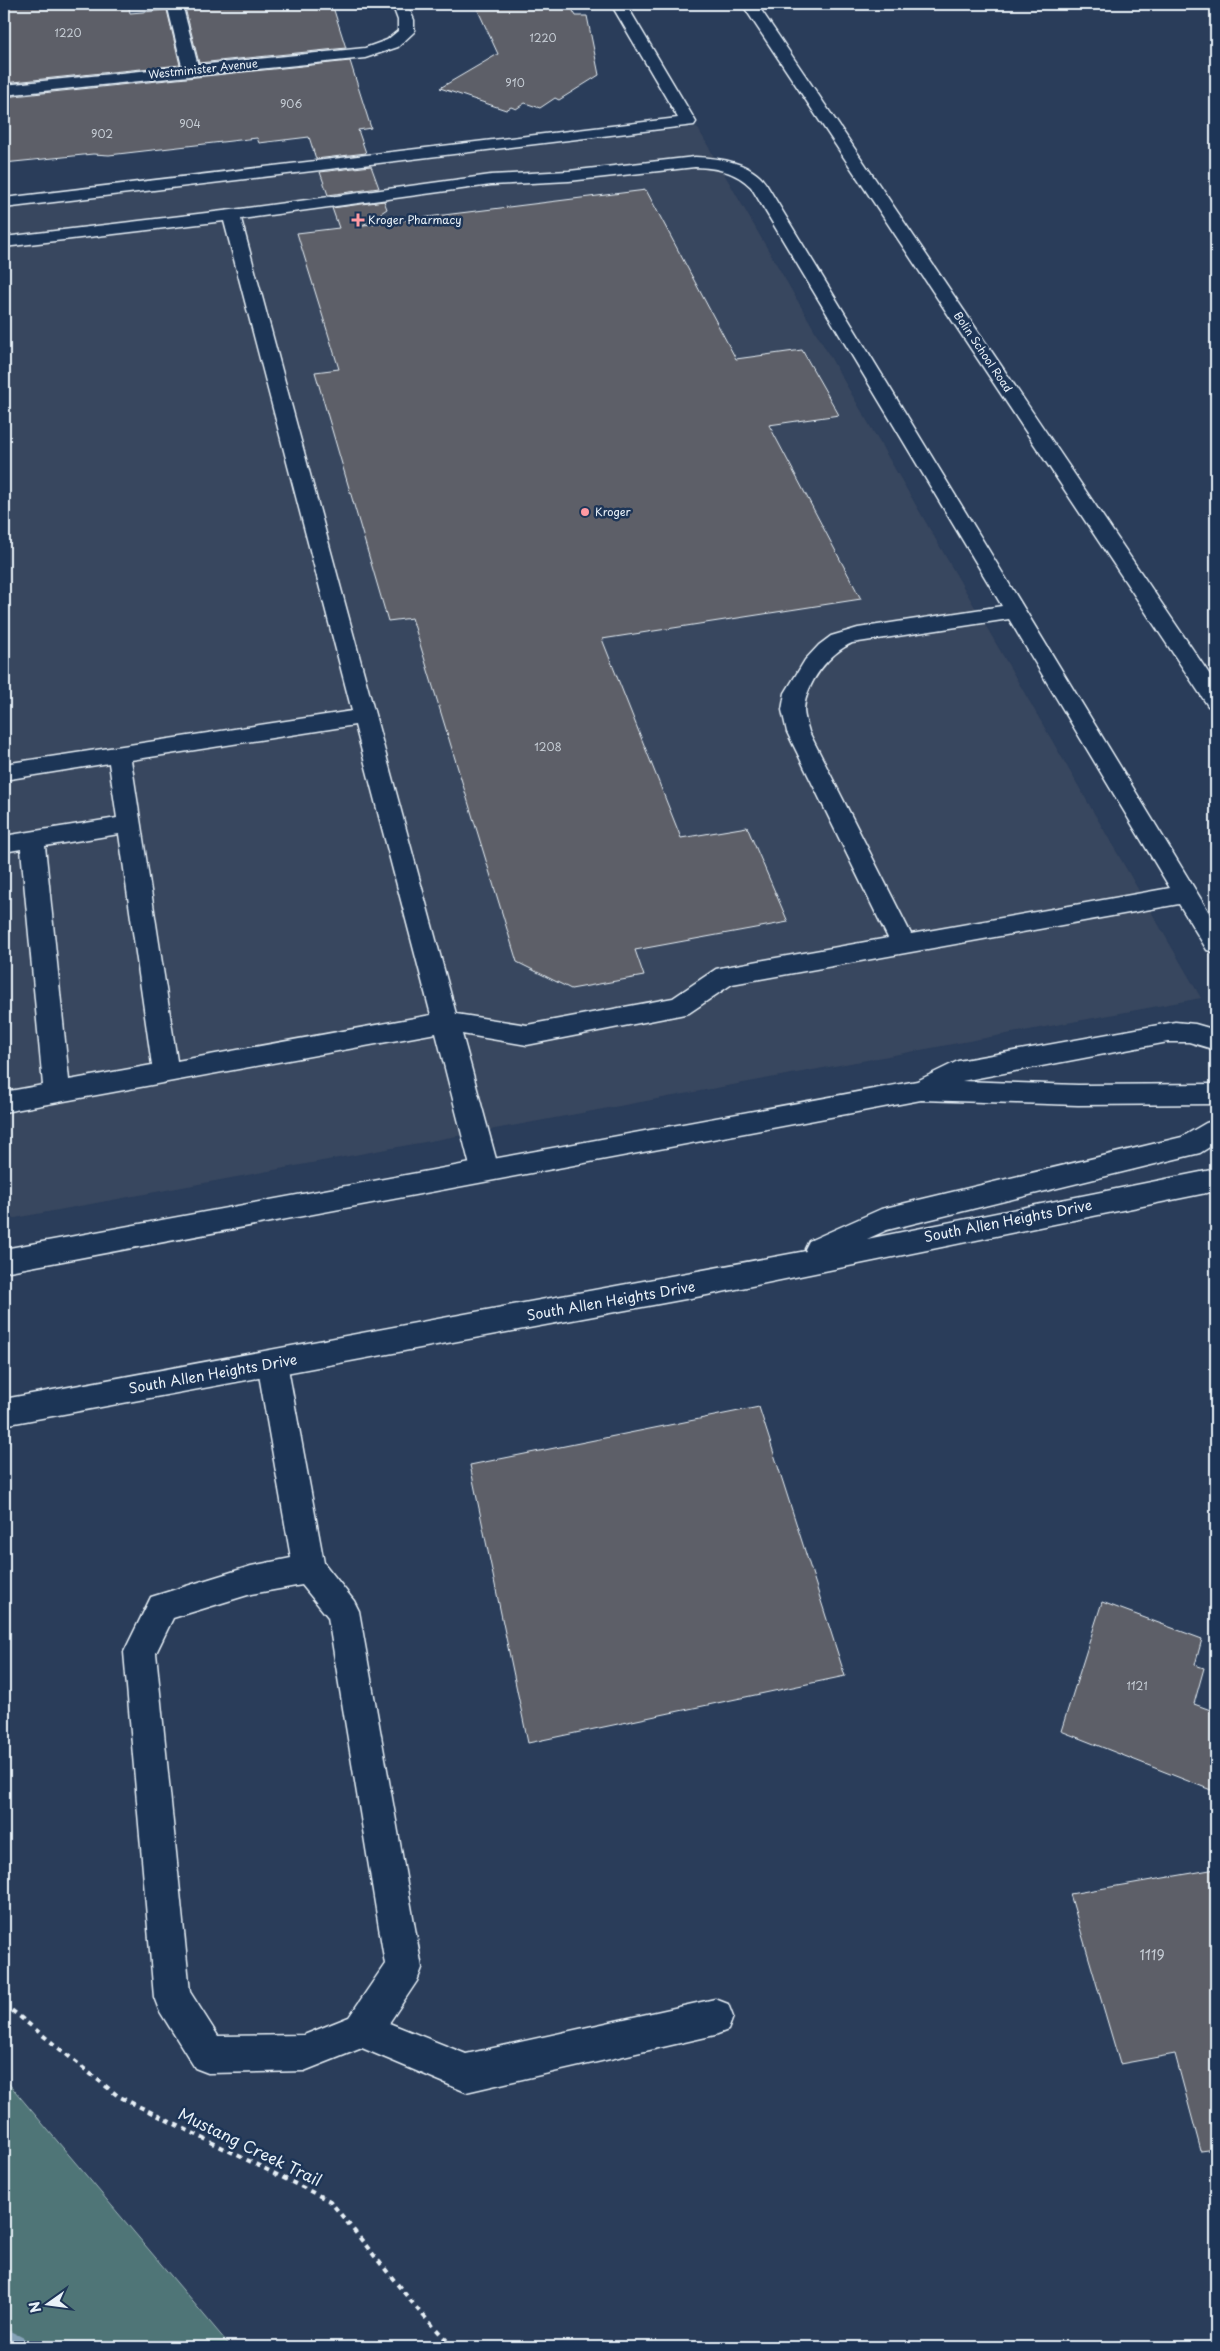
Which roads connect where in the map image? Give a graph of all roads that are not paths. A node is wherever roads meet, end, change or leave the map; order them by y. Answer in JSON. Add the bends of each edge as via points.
{"nodes":[{"id":1,"x":174,"y":4,"type":"edge"},
{"id":2,"x":400,"y":4,"type":"edge"},
{"id":3,"x":618,"y":4,"type":"edge"},
{"id":4,"x":750,"y":4,"type":"edge"},
{"id":5,"x":191,"y":70,"type":"junction"},
{"id":6,"x":4,"y":90,"type":"edge"},
{"id":7,"x":570,"y":176,"type":"junction"},
{"id":8,"x":4,"y":203,"type":"edge"},
{"id":9,"x":390,"y":208,"type":"dead end"},
{"id":10,"x":236,"y":214,"type":"junction"},
{"id":11,"x":330,"y":216,"type":"dead end"},
{"id":12,"x":4,"y":242,"type":"edge"},
{"id":13,"x":1015,"y":611,"type":"junction"},
{"id":14,"x":1216,"y":701,"type":"edge"},
{"id":15,"x":365,"y":716,"type":"junction"},
{"id":16,"x":119,"y":754,"type":"junction"},
{"id":17,"x":4,"y":772,"type":"edge"},
{"id":18,"x":128,"y":824,"type":"junction"},
{"id":19,"x":32,"y":840,"type":"junction"},
{"id":20,"x":4,"y":844,"type":"edge"},
{"id":21,"x":1186,"y":894,"type":"junction"},
{"id":22,"x":903,"y":944,"type":"junction"},
{"id":23,"x":1216,"y":944,"type":"edge"},
{"id":24,"x":446,"y":1022,"type":"junction"},
{"id":25,"x":1216,"y":1040,"type":"edge"},
{"id":26,"x":166,"y":1073,"type":"junction"},
{"id":27,"x":921,"y":1090,"type":"junction"},
{"id":28,"x":57,"y":1092,"type":"junction"},
{"id":29,"x":1216,"y":1094,"type":"edge"},
{"id":30,"x":4,"y":1102,"type":"edge"},
{"id":31,"x":1216,"y":1130,"type":"edge"},
{"id":32,"x":485,"y":1170,"type":"junction"},
{"id":33,"x":1216,"y":1180,"type":"edge"},
{"id":34,"x":4,"y":1261,"type":"edge"},
{"id":35,"x":779,"y":1268,"type":"junction"},
{"id":36,"x":272,"y":1363,"type":"junction"},
{"id":37,"x":4,"y":1412,"type":"edge"},
{"id":38,"x":309,"y":1569,"type":"junction"},
{"id":39,"x":716,"y":2017,"type":"dead end"},
{"id":40,"x":362,"y":2030,"type":"junction"}],
"edges":[{"from":1,"to":5,"type":"main road"},
{"from":2,"to":5,"type":"main road","name":"Westminister Avenue","via":[[406,20],[406,32],[380,49]]},
{"from":3,"to":8,"type":"main road","via":[[688,122]]},
{"from":4,"to":14,"type":"main road","name":"Bolin School Road"},
{"from":5,"to":6,"type":"main road","name":"Westminister Avenue"},
{"from":7,"to":9,"type":"main road","via":[[510,194]]},
{"from":7,"to":10,"type":"main road","via":[[491,180]]},
{"from":7,"to":13,"type":"main road","via":[[695,162],[726,165],[751,176]]},
{"from":10,"to":11,"type":"main road","via":[[299,219]]},
{"from":10,"to":12,"type":"main road"},
{"from":10,"to":15,"type":"main road"},
{"from":13,"to":21,"type":"main road"},
{"from":13,"to":22,"type":"main road","via":[[842,639],[822,654],[794,698],[792,710],[798,732]]},
{"from":15,"to":16,"type":"main road"},
{"from":15,"to":24,"type":"main road"},
{"from":16,"to":17,"type":"main road"},
{"from":16,"to":18,"type":"main road"},
{"from":18,"to":19,"type":"main road"},
{"from":18,"to":26,"type":"main road"},
{"from":19,"to":20,"type":"main road"},
{"from":19,"to":28,"type":"main road"},
{"from":21,"to":22,"type":"main road"},
{"from":21,"to":23,"type":"main road"},
{"from":22,"to":24,"type":"main road","via":[[725,976],[680,1006],[527,1035]]},
{"from":24,"to":26,"type":"main road"},
{"from":24,"to":32,"type":"main road"},
{"from":25,"to":27,"type":"main road","via":[[1197,1033],[1178,1031],[1160,1034],[958,1071]]},
{"from":26,"to":28,"type":"main road"},
{"from":27,"to":29,"type":"main road","via":[[1078,1095]]},
{"from":27,"to":32,"type":"main road"},
{"from":28,"to":30,"type":"main road"},
{"from":31,"to":35,"type":"main road","via":[[1190,1146],[881,1220]]},
{"from":32,"to":34,"type":"main road"},
{"from":33,"to":35,"type":"main road","name":"South Allen Heights Drive"},
{"from":35,"to":36,"type":"main road","name":"South Allen Heights Drive"},
{"from":36,"to":37,"type":"main road","name":"South Allen Heights Drive"},
{"from":36,"to":38,"type":"main road"},
{"from":38,"to":40,"type":"main road","via":[[343,1611],[404,1968]]},
{"from":38,"to":40,"type":"main road","via":[[251,1580],[162,1608],[140,1652],[172,1996],[208,2055],[304,2053]]},
{"from":39,"to":40,"type":"main road","via":[[466,2073]]}]}
